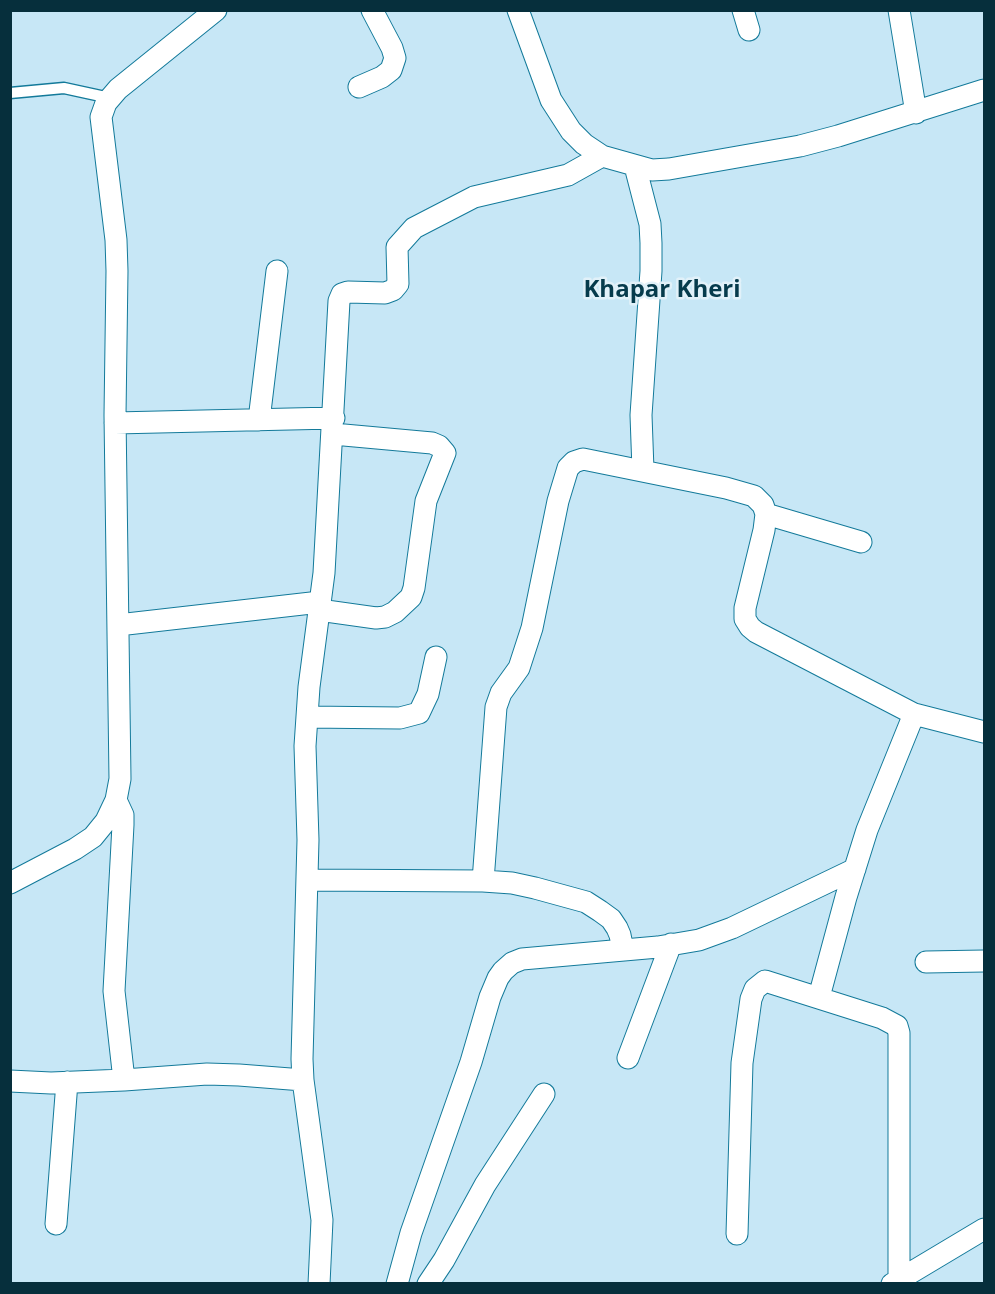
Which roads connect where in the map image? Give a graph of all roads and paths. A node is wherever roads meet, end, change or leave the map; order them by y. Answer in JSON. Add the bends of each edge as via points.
{"nodes":[{"id":1,"x":216,"y":10,"type":"edge"},
{"id":2,"x":372,"y":10,"type":"edge"},
{"id":3,"x":518,"y":10,"type":"edge"},
{"id":4,"x":899,"y":10,"type":"edge"},
{"id":5,"x":360,"y":87,"type":"dead end"},
{"id":6,"x":984,"y":90,"type":"edge"},
{"id":7,"x":10,"y":93,"type":"edge"},
{"id":8,"x":110,"y":98,"type":"junction"},
{"id":9,"x":916,"y":113,"type":"junction"},
{"id":10,"x":602,"y":156,"type":"junction"},
{"id":11,"x":635,"y":166,"type":"junction"},
{"id":12,"x":277,"y":271,"type":"dead end"},
{"id":13,"x":259,"y":420,"type":"junction"},
{"id":14,"x":116,"y":423,"type":"junction"},
{"id":15,"x":333,"y":426,"type":"junction"},
{"id":16,"x":643,"y":470,"type":"junction"},
{"id":17,"x":766,"y":514,"type":"junction"},
{"id":18,"x":861,"y":542,"type":"dead end"},
{"id":19,"x":320,"y":606,"type":"junction"},
{"id":20,"x":118,"y":625,"type":"junction"},
{"id":21,"x":436,"y":657,"type":"dead end"},
{"id":22,"x":914,"y":714,"type":"junction"},
{"id":23,"x":307,"y":717,"type":"junction"},
{"id":24,"x":984,"y":732,"type":"edge"},
{"id":25,"x":116,"y":800,"type":"junction"},
{"id":26,"x":855,"y":869,"type":"junction"},
{"id":27,"x":307,"y":880,"type":"junction"},
{"id":28,"x":483,"y":880,"type":"junction"},
{"id":29,"x":10,"y":883,"type":"edge"},
{"id":30,"x":671,"y":944,"type":"junction"},
{"id":31,"x":623,"y":950,"type":"junction"},
{"id":32,"x":984,"y":961,"type":"edge"},
{"id":33,"x":926,"y":962,"type":"dead end"},
{"id":34,"x":819,"y":997,"type":"junction"},
{"id":35,"x":628,"y":1058,"type":"dead end"},
{"id":36,"x":124,"y":1080,"type":"junction"},
{"id":37,"x":303,"y":1080,"type":"junction"},
{"id":38,"x":10,"y":1082,"type":"edge"},
{"id":39,"x":67,"y":1082,"type":"junction"},
{"id":40,"x":544,"y":1094,"type":"dead end"},
{"id":41,"x":56,"y":1224,"type":"dead end"},
{"id":42,"x":984,"y":1229,"type":"edge"},
{"id":43,"x":737,"y":1234,"type":"dead end"},
{"id":44,"x":896,"y":1281,"type":"edge"},
{"id":45,"x":319,"y":1284,"type":"edge"},
{"id":46,"x":397,"y":1284,"type":"edge"},
{"id":47,"x":428,"y":1284,"type":"edge"}],
"edges":[{"from":1,"to":8,"type":"street"},
{"from":2,"to":5,"type":"street","via":[[395,58],[391,70]]},
{"from":3,"to":10,"type":"street","via":[[551,99],[571,131]]},
{"from":4,"to":9,"type":"street"},
{"from":6,"to":9,"type":"street"},
{"from":7,"to":8,"type":"lane","via":[[64,88]]},
{"from":8,"to":14,"type":"street","via":[[102,117],[116,240]]},
{"from":9,"to":11,"type":"street","via":[[800,146],[669,169]]},
{"from":10,"to":11,"type":"street"},
{"from":10,"to":15,"type":"street","via":[[568,175],[489,192],[457,205],[414,228],[402,240],[397,247],[398,284],[393,290],[342,294]]},
{"from":11,"to":16,"type":"street","via":[[651,243],[641,415]]},
{"from":12,"to":13,"type":"street"},
{"from":13,"to":14,"type":"street"},
{"from":13,"to":15,"type":"street"},
{"from":14,"to":20,"type":"street"},
{"from":15,"to":19,"type":"street"},
{"from":15,"to":19,"type":"street","via":[[432,443],[445,453],[426,501],[411,597],[395,612],[376,618]]},
{"from":16,"to":17,"type":"street","via":[[754,496]]},
{"from":16,"to":28,"type":"street","via":[[583,459],[568,468],[532,627],[519,668],[496,707]]},
{"from":17,"to":18,"type":"street"},
{"from":17,"to":22,"type":"street","via":[[745,608],[750,627]]},
{"from":19,"to":20,"type":"street"},
{"from":19,"to":23,"type":"street"},
{"from":20,"to":25,"type":"street","via":[[120,779]]},
{"from":21,"to":23,"type":"street","via":[[419,713],[400,718]]},
{"from":22,"to":24,"type":"street"},
{"from":22,"to":26,"type":"street"},
{"from":23,"to":27,"type":"street"},
{"from":25,"to":29,"type":"street","via":[[93,837]]},
{"from":25,"to":36,"type":"street","via":[[123,825],[114,991]]},
{"from":26,"to":30,"type":"street","via":[[732,928],[699,940]]},
{"from":26,"to":34,"type":"street"},
{"from":27,"to":28,"type":"street"},
{"from":27,"to":37,"type":"street"},
{"from":28,"to":31,"type":"street","via":[[512,883],[586,902],[611,919]]},
{"from":30,"to":31,"type":"street"},
{"from":30,"to":35,"type":"street"},
{"from":31,"to":46,"type":"street","via":[[522,959],[512,963],[498,978]]},
{"from":32,"to":33,"type":"street"},
{"from":34,"to":43,"type":"street","via":[[765,981],[751,999],[742,1063]]},
{"from":34,"to":44,"type":"street","via":[[890,1021],[899,1033]]},
{"from":36,"to":37,"type":"street","via":[[229,1074]]},
{"from":36,"to":39,"type":"street"},
{"from":37,"to":45,"type":"street","via":[[322,1220]]},
{"from":38,"to":39,"type":"street"},
{"from":39,"to":41,"type":"street"},
{"from":40,"to":47,"type":"street"},
{"from":42,"to":44,"type":"street"}]}
